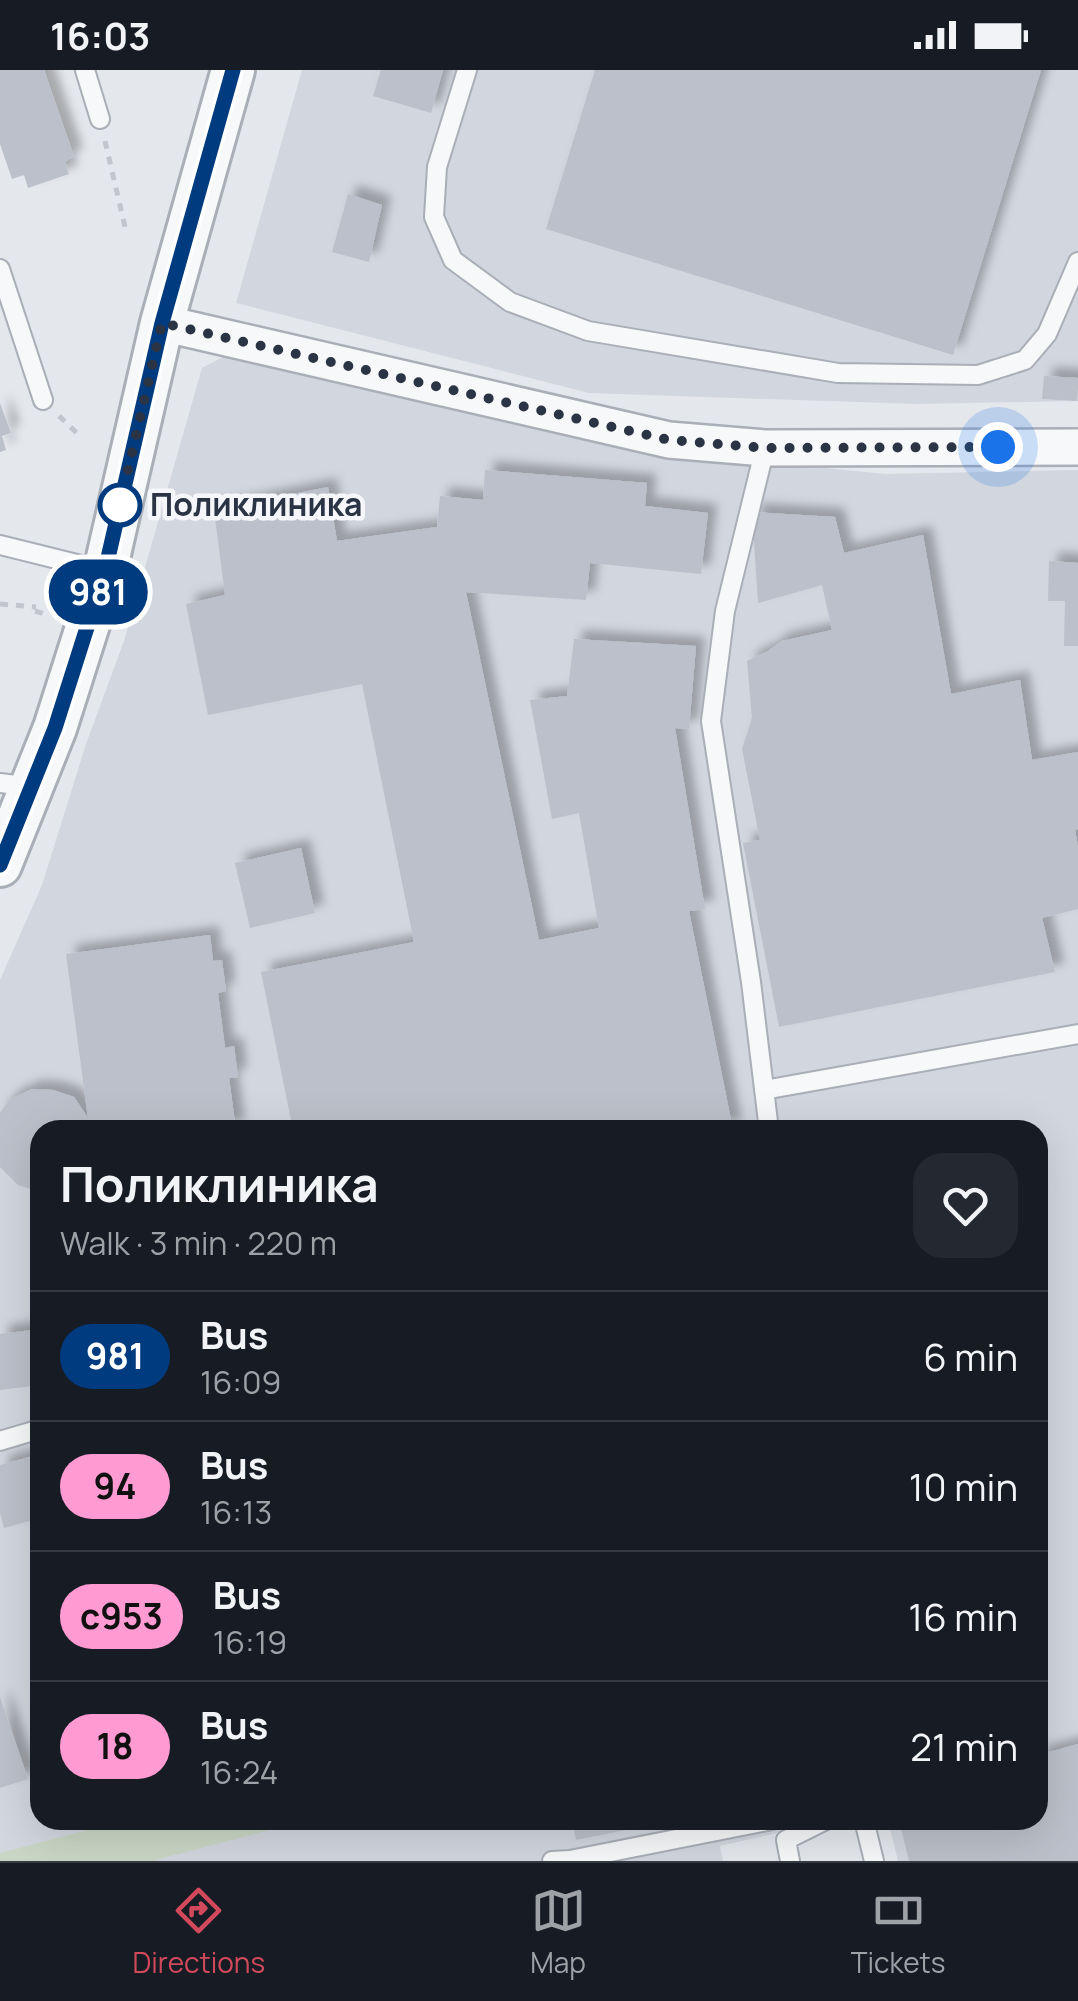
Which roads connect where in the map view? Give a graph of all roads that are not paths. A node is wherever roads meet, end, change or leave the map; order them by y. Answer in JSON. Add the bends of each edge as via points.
{"nodes":[{"id":1,"x":85,"y":70,"type":"edge"},
{"id":2,"x":232,"y":70,"type":"edge"},
{"id":3,"x":466,"y":70,"type":"edge"},
{"id":4,"x":100,"y":119,"type":"road end"},
{"id":5,"x":1078,"y":262,"type":"edge"},
{"id":6,"x":0,"y":268,"type":"edge"},
{"id":7,"x":1070,"y":304,"type":"edge"},
{"id":8,"x":162,"y":323,"type":"junction"},
{"id":9,"x":43,"y":400,"type":"road end"},
{"id":10,"x":1078,"y":447,"type":"edge"},
{"id":11,"x":765,"y":448,"type":"junction"},
{"id":12,"x":0,"y":545,"type":"edge"},
{"id":13,"x":105,"y":571,"type":"junction"},
{"id":14,"x":16,"y":785,"type":"edge"},
{"id":15,"x":0,"y":864,"type":"edge"},
{"id":16,"x":1078,"y":1034,"type":"edge"},
{"id":17,"x":764,"y":1090,"type":"junction"},
{"id":18,"x":768,"y":1120,"type":"edge"},
{"id":19,"x":30,"y":1432,"type":"edge"},
{"id":20,"x":0,"y":1441,"type":"edge"},
{"id":21,"x":722,"y":1830,"type":"edge"},
{"id":22,"x":806,"y":1830,"type":"edge"},
{"id":23,"x":866,"y":1830,"type":"edge"},
{"id":24,"x":552,"y":1861,"type":"edge"},
{"id":25,"x":790,"y":1861,"type":"edge"},
{"id":26,"x":874,"y":1861,"type":"edge"}],
"edges":[{"from":1,"to":4,"type":"lane"},
{"from":2,"to":8,"type":"street"},
{"from":3,"to":7,"type":"lane","via":[[437,166],[434,217],[453,260],[510,302],[588,331],[838,373],[978,375],[1025,360]]},
{"from":5,"to":7,"type":"lane"},
{"from":6,"to":9,"type":"lane"},
{"from":8,"to":11,"type":"street","via":[[669,440]]},
{"from":8,"to":13,"type":"street"},
{"from":10,"to":11,"type":"street"},
{"from":11,"to":17,"type":"lane","via":[[724,611],[712,721]]},
{"from":12,"to":13,"type":"lane"},
{"from":13,"to":14,"type":"street","via":[[55,728]]},
{"from":14,"to":15,"type":"street"},
{"from":16,"to":17,"type":"lane"},
{"from":17,"to":18,"type":"lane"},
{"from":19,"to":20,"type":"lane"},
{"from":21,"to":24,"type":"lane"},
{"from":22,"to":25,"type":"lane","via":[[786,1840]]},
{"from":23,"to":26,"type":"lane"}]}
